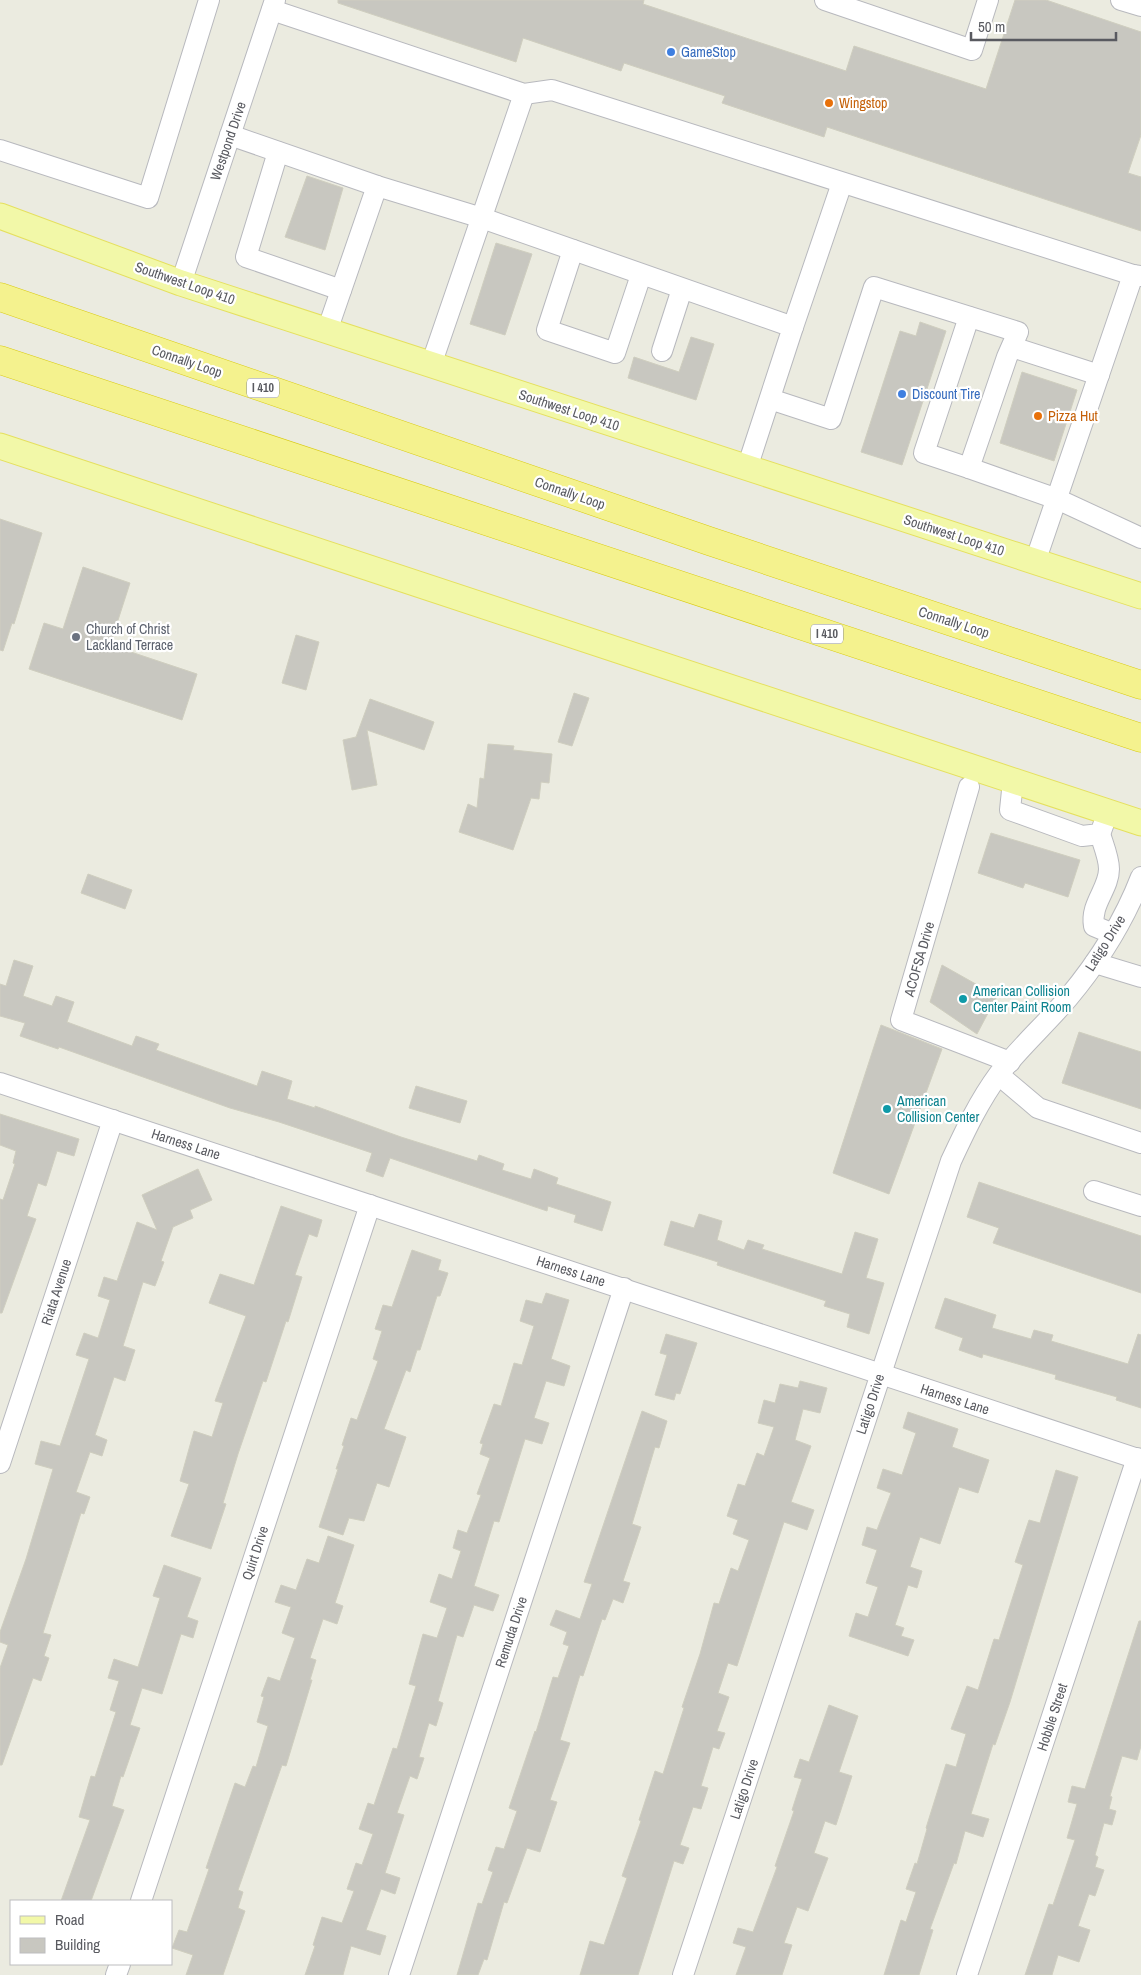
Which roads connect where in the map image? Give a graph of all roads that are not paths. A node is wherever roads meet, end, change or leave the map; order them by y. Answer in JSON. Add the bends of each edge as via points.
{"nodes":[{"id":1,"x":209,"y":0,"type":"edge"},
{"id":2,"x":825,"y":0,"type":"edge"},
{"id":3,"x":988,"y":0,"type":"edge"},
{"id":4,"x":1121,"y":0,"type":"edge"},
{"id":5,"x":274,"y":5,"type":"edge"},
{"id":6,"x":1141,"y":6,"type":"edge"},
{"id":7,"x":524,"y":94,"type":"junction"},
{"id":8,"x":230,"y":135,"type":"junction"},
{"id":9,"x":0,"y":150,"type":"edge"},
{"id":10,"x":278,"y":152,"type":"junction"},
{"id":11,"x":842,"y":182,"type":"junction"},
{"id":12,"x":377,"y":186,"type":"junction"},
{"id":13,"x":0,"y":216,"type":"edge"},
{"id":14,"x":482,"y":218,"type":"junction"},
{"id":15,"x":573,"y":250,"type":"junction"},
{"id":16,"x":642,"y":275,"type":"junction"},
{"id":17,"x":1137,"y":275,"type":"edge"},
{"id":18,"x":180,"y":283,"type":"junction"},
{"id":19,"x":682,"y":289,"type":"junction"},
{"id":20,"x":342,"y":290,"type":"junction"},
{"id":21,"x":0,"y":297,"type":"edge"},
{"id":22,"x":970,"y":317,"type":"junction"},
{"id":23,"x":793,"y":327,"type":"junction"},
{"id":24,"x":328,"y":331,"type":"junction"},
{"id":25,"x":1012,"y":346,"type":"junction"},
{"id":26,"x":662,"y":351,"type":"dead end"},
{"id":27,"x":0,"y":360,"type":"edge"},
{"id":28,"x":431,"y":364,"type":"junction"},
{"id":29,"x":1099,"y":374,"type":"junction"},
{"id":30,"x":770,"y":399,"type":"junction"},
{"id":31,"x":0,"y":446,"type":"edge"},
{"id":32,"x":747,"y":468,"type":"junction"},
{"id":33,"x":969,"y":468,"type":"junction"},
{"id":34,"x":1057,"y":499,"type":"junction"},
{"id":35,"x":1141,"y":538,"type":"edge"},
{"id":36,"x":1036,"y":562,"type":"junction"},
{"id":37,"x":1141,"y":596,"type":"edge"},
{"id":38,"x":1141,"y":685,"type":"edge"},
{"id":39,"x":1141,"y":738,"type":"edge"},
{"id":40,"x":969,"y":787,"type":"dead end"},
{"id":41,"x":1104,"y":823,"type":"junction"},
{"id":42,"x":1141,"y":823,"type":"edge"},
{"id":43,"x":1107,"y":880,"type":"junction"},
{"id":44,"x":1139,"y":888,"type":"edge"},
{"id":45,"x":1113,"y":934,"type":"junction"},
{"id":46,"x":1095,"y":963,"type":"junction"},
{"id":47,"x":1141,"y":977,"type":"edge"},
{"id":48,"x":1004,"y":1069,"type":"junction"},
{"id":49,"x":0,"y":1083,"type":"edge"},
{"id":50,"x":113,"y":1120,"type":"junction"},
{"id":51,"x":1141,"y":1143,"type":"edge"},
{"id":52,"x":1094,"y":1191,"type":"dead end"},
{"id":53,"x":370,"y":1205,"type":"junction"},
{"id":54,"x":1141,"y":1206,"type":"edge"},
{"id":55,"x":624,"y":1288,"type":"junction"},
{"id":56,"x":880,"y":1374,"type":"junction"},
{"id":57,"x":1139,"y":1459,"type":"edge"},
{"id":58,"x":0,"y":1463,"type":"edge"},
{"id":59,"x":140,"y":1900,"type":"edge"},
{"id":60,"x":399,"y":1975,"type":"edge"},
{"id":61,"x":683,"y":1975,"type":"edge"},
{"id":62,"x":967,"y":1975,"type":"edge"}],
"edges":[{"from":1,"to":9,"type":"street","via":[[148,198]]},
{"from":2,"to":3,"type":"street","via":[[972,50]]},
{"from":4,"to":6,"type":"street"},
{"from":5,"to":7,"type":"street"},
{"from":5,"to":8,"type":"street","name":"Westpond Drive"},
{"from":7,"to":11,"type":"street","via":[[552,90]]},
{"from":7,"to":14,"type":"street"},
{"from":8,"to":10,"type":"street"},
{"from":8,"to":18,"type":"street","name":"Westpond Drive"},
{"from":10,"to":12,"type":"street"},
{"from":10,"to":20,"type":"street","via":[[246,257]]},
{"from":11,"to":17,"type":"street"},
{"from":11,"to":23,"type":"street"},
{"from":12,"to":14,"type":"street"},
{"from":12,"to":20,"type":"street"},
{"from":13,"to":18,"type":"main road","name":"Southwest Loop 410"},
{"from":14,"to":15,"type":"street"},
{"from":14,"to":28,"type":"street"},
{"from":15,"to":16,"type":"street"},
{"from":15,"to":16,"type":"street","via":[[547,330],[615,353]]},
{"from":16,"to":19,"type":"street"},
{"from":17,"to":29,"type":"street"},
{"from":18,"to":24,"type":"main road","name":"Southwest Loop 410"},
{"from":19,"to":23,"type":"street"},
{"from":19,"to":26,"type":"street"},
{"from":20,"to":24,"type":"street"},
{"from":21,"to":38,"type":"highway","name":"Connally Loop","number":"I 410","via":[[700,538]]},
{"from":22,"to":25,"type":"street","via":[[1018,332]]},
{"from":22,"to":30,"type":"street","via":[[874,287],[831,419]]},
{"from":22,"to":33,"type":"street","via":[[924,453]]},
{"from":23,"to":30,"type":"street"},
{"from":24,"to":28,"type":"main road","name":"Southwest Loop 410"},
{"from":25,"to":29,"type":"street"},
{"from":25,"to":33,"type":"street"},
{"from":27,"to":39,"type":"highway","number":"I 410"},
{"from":28,"to":32,"type":"main road","name":"Southwest Loop 410"},
{"from":29,"to":34,"type":"street"},
{"from":30,"to":32,"type":"street"},
{"from":31,"to":41,"type":"main road","via":[[1013,781]]},
{"from":32,"to":36,"type":"main road","name":"Southwest Loop 410"},
{"from":33,"to":34,"type":"street"},
{"from":34,"to":35,"type":"street"},
{"from":34,"to":36,"type":"street"},
{"from":36,"to":37,"type":"main road","name":"Southwest Loop 410"},
{"from":40,"to":48,"type":"street","name":"ACOFSA Drive","via":[[901,1020]]},
{"from":41,"to":42,"type":"main road"},
{"from":41,"to":43,"type":"street","via":[[1109,867]]},
{"from":43,"to":44,"type":"street"},
{"from":43,"to":45,"type":"street","via":[[1092,916],[1094,926]]},
{"from":44,"to":45,"type":"street","name":"Latigo Drive"},
{"from":45,"to":46,"type":"street","name":"Latigo Drive"},
{"from":46,"to":47,"type":"street"},
{"from":46,"to":48,"type":"street","name":"Latigo Drive"},
{"from":48,"to":51,"type":"street","via":[[1038,1108]]},
{"from":48,"to":56,"type":"street","name":"Latigo Drive","via":[[971,1118],[951,1161]]},
{"from":49,"to":50,"type":"street","name":"Harness Lane"},
{"from":50,"to":53,"type":"street","name":"Harness Lane"},
{"from":50,"to":58,"type":"street","name":"Riata Avenue"},
{"from":52,"to":54,"type":"street"},
{"from":53,"to":55,"type":"street","name":"Harness Lane"},
{"from":53,"to":59,"type":"street","name":"Quirt Drive"},
{"from":55,"to":56,"type":"street","name":"Harness Lane"},
{"from":55,"to":60,"type":"street","name":"Remuda Drive"},
{"from":56,"to":57,"type":"street","name":"Harness Lane"},
{"from":56,"to":61,"type":"street","name":"Latigo Drive"},
{"from":57,"to":62,"type":"street","name":"Hobble Street"}]}
